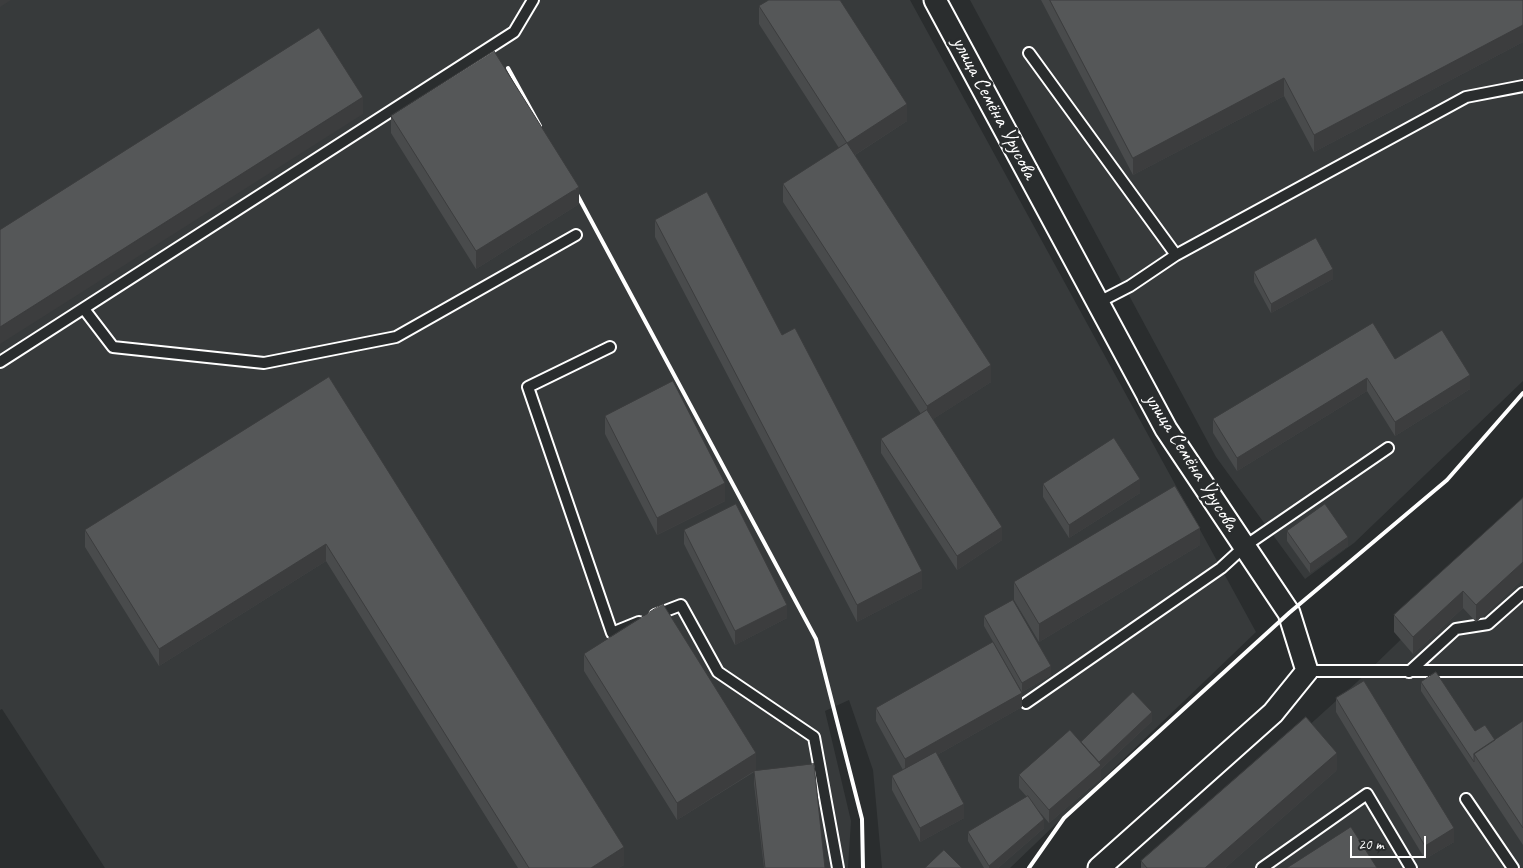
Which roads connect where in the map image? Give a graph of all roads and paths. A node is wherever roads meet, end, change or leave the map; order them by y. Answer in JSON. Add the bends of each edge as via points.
{"nodes":[{"id":1,"x":533,"y":0,"type":"edge"},
{"id":2,"x":935,"y":0,"type":"edge"},
{"id":3,"x":1029,"y":52,"type":"dead end"},
{"id":4,"x":1523,"y":86,"type":"edge"},
{"id":5,"x":576,"y":235,"type":"dead end"},
{"id":6,"x":1176,"y":256,"type":"junction"},
{"id":7,"x":1099,"y":302,"type":"junction"},
{"id":8,"x":84,"y":308,"type":"junction"},
{"id":9,"x":610,"y":347,"type":"dead end"},
{"id":10,"x":0,"y":362,"type":"edge"},
{"id":11,"x":1388,"y":448,"type":"dead end"},
{"id":12,"x":1245,"y":546,"type":"junction"},
{"id":13,"x":1523,"y":593,"type":"edge"},
{"id":14,"x":1307,"y":670,"type":"junction"},
{"id":15,"x":1523,"y":671,"type":"edge"},
{"id":16,"x":1409,"y":672,"type":"junction"},
{"id":17,"x":1026,"y":703,"type":"dead end"},
{"id":18,"x":1466,"y":799,"type":"dead end"},
{"id":19,"x":838,"y":868,"type":"edge"},
{"id":20,"x":1099,"y":868,"type":"edge"},
{"id":21,"x":1262,"y":868,"type":"edge"},
{"id":22,"x":1411,"y":868,"type":"edge"},
{"id":23,"x":1513,"y":868,"type":"edge"}],
"edges":[{"from":1,"to":8,"type":"lane","via":[[514,32]]},
{"from":2,"to":7,"type":"street","name":"улица Семёна Урусова"},
{"from":3,"to":6,"type":"lane"},
{"from":4,"to":6,"type":"lane","via":[[1466,97]]},
{"from":5,"to":8,"type":"lane","via":[[396,337],[264,363],[114,347]]},
{"from":6,"to":7,"type":"lane"},
{"from":7,"to":12,"type":"street","name":"улица Семёна Урусова","via":[[1166,429]]},
{"from":8,"to":10,"type":"lane"},
{"from":9,"to":19,"type":"lane","via":[[528,387],[612,633],[681,605],[718,672],[814,737]]},
{"from":11,"to":12,"type":"lane"},
{"from":12,"to":14,"type":"street","name":"улица Семёна Урусова","via":[[1289,613]]},
{"from":12,"to":17,"type":"lane","via":[[1221,568]]},
{"from":13,"to":16,"type":"lane","via":[[1488,624],[1456,629]]},
{"from":14,"to":16,"type":"lane"},
{"from":14,"to":20,"type":"street","via":[[1273,713]]},
{"from":15,"to":16,"type":"lane"},
{"from":18,"to":23,"type":"lane"},
{"from":21,"to":22,"type":"lane","via":[[1367,794]]}]}
